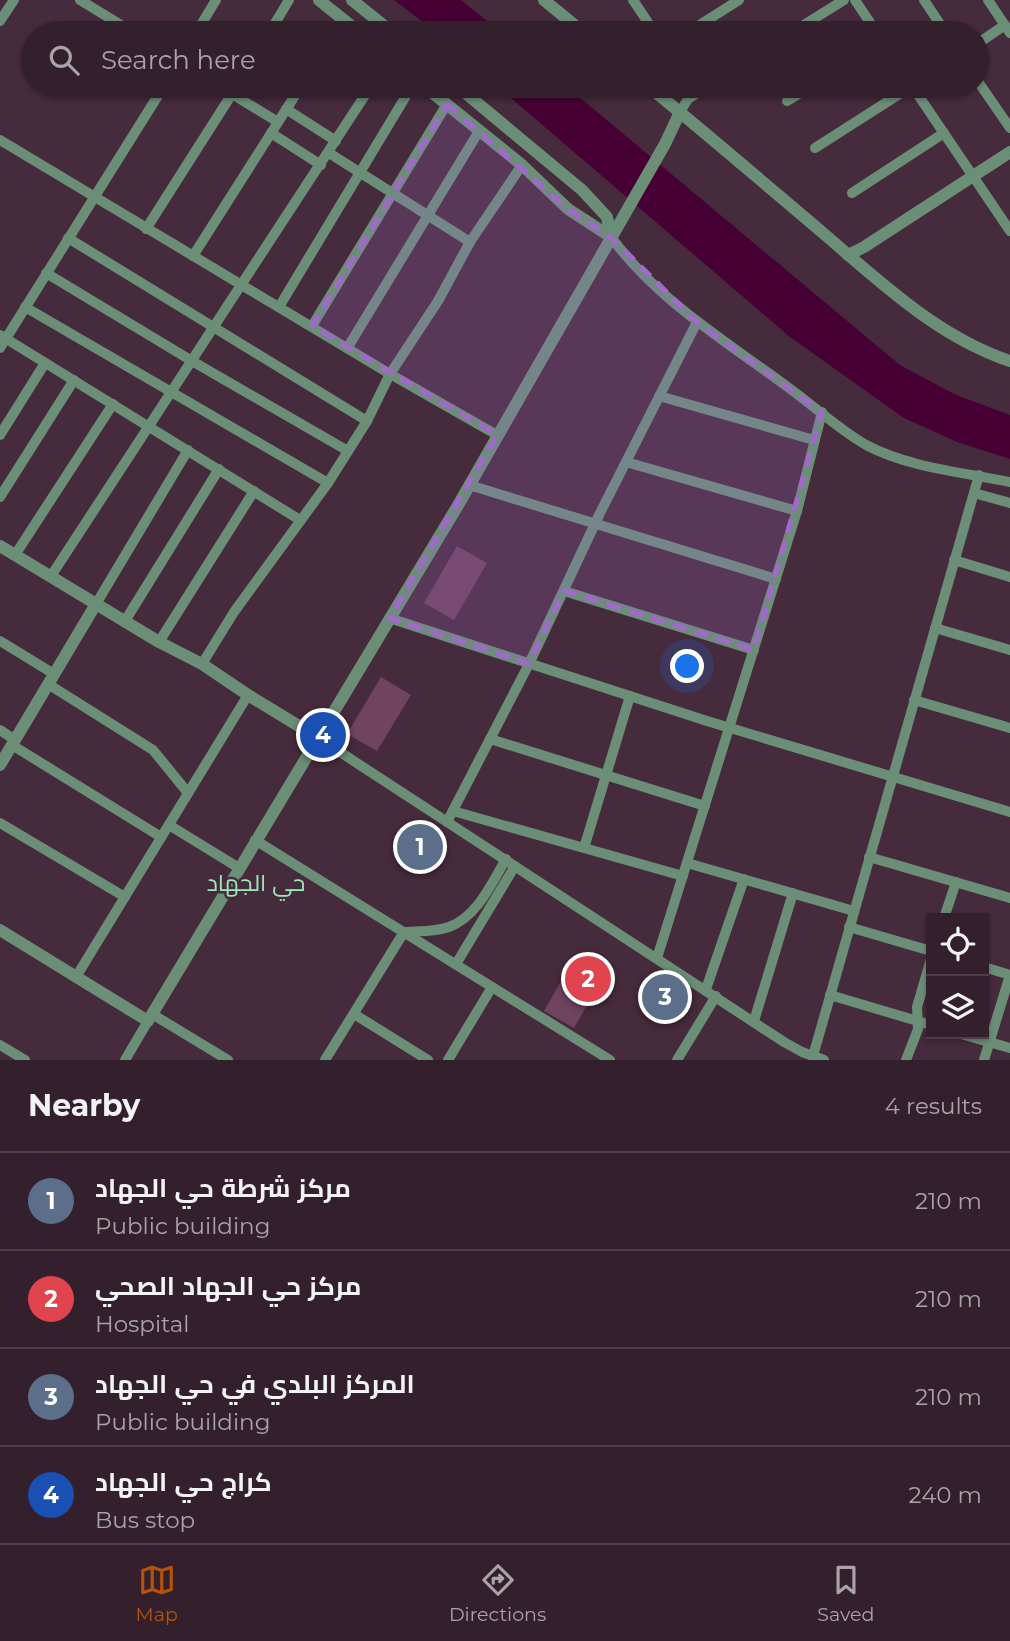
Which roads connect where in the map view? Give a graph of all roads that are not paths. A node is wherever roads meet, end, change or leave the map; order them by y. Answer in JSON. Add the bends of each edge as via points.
{"nodes":[{"id":1,"x":14,"y":0,"type":"edge"},
{"id":2,"x":80,"y":0,"type":"edge"},
{"id":3,"x":216,"y":0,"type":"edge"},
{"id":4,"x":289,"y":0,"type":"edge"},
{"id":5,"x":319,"y":0,"type":"edge"},
{"id":6,"x":352,"y":0,"type":"edge"},
{"id":7,"x":544,"y":0,"type":"edge"},
{"id":8,"x":633,"y":0,"type":"edge"},
{"id":9,"x":739,"y":0,"type":"edge"},
{"id":10,"x":844,"y":0,"type":"edge"},
{"id":11,"x":855,"y":0,"type":"edge"},
{"id":12,"x":924,"y":0,"type":"edge"},
{"id":13,"x":988,"y":0,"type":"edge"},
{"id":14,"x":342,"y":18,"type":"junction"},
{"id":15,"x":0,"y":21,"type":"edge"},
{"id":16,"x":114,"y":21,"type":"edge"},
{"id":17,"x":203,"y":21,"type":"edge"},
{"id":18,"x":276,"y":21,"type":"edge"},
{"id":19,"x":340,"y":21,"type":"edge"},
{"id":20,"x":346,"y":21,"type":"edge"},
{"id":21,"x":378,"y":21,"type":"edge"},
{"id":22,"x":569,"y":21,"type":"edge"},
{"id":23,"x":647,"y":21,"type":"edge"},
{"id":24,"x":706,"y":21,"type":"edge"},
{"id":25,"x":810,"y":21,"type":"edge"},
{"id":26,"x":869,"y":21,"type":"edge"},
{"id":27,"x":938,"y":21,"type":"edge"},
{"id":28,"x":1007,"y":29,"type":"edge"},
{"id":29,"x":989,"y":38,"type":"edge"},
{"id":30,"x":989,"y":97,"type":"edge"},
{"id":31,"x":156,"y":98,"type":"edge"},
{"id":32,"x":229,"y":98,"type":"edge"},
{"id":33,"x":245,"y":98,"type":"edge"},
{"id":34,"x":293,"y":98,"type":"edge"},
{"id":35,"x":363,"y":98,"type":"edge"},
{"id":36,"x":405,"y":98,"type":"edge"},
{"id":37,"x":439,"y":98,"type":"edge"},
{"id":38,"x":471,"y":98,"type":"edge"},
{"id":39,"x":663,"y":98,"type":"edge"},
{"id":40,"x":688,"y":98,"type":"edge"},
{"id":41,"x":793,"y":98,"type":"edge"},
{"id":42,"x":893,"y":98,"type":"edge"},
{"id":43,"x":920,"y":98,"type":"edge"},
{"id":44,"x":787,"y":102,"type":"dead end"},
{"id":45,"x":447,"y":104,"type":"junction"},
{"id":46,"x":286,"y":109,"type":"junction"},
{"id":47,"x":680,"y":112,"type":"junction"},
{"id":48,"x":278,"y":122,"type":"junction"},
{"id":49,"x":1010,"y":128,"type":"edge"},
{"id":50,"x":479,"y":131,"type":"junction"},
{"id":51,"x":271,"y":133,"type":"junction"},
{"id":52,"x":944,"y":133,"type":"junction"},
{"id":53,"x":0,"y":140,"type":"edge"},
{"id":54,"x":336,"y":141,"type":"junction"},
{"id":55,"x":815,"y":148,"type":"dead end"},
{"id":56,"x":1010,"y":152,"type":"edge"},
{"id":57,"x":328,"y":153,"type":"junction"},
{"id":58,"x":321,"y":165,"type":"junction"},
{"id":59,"x":522,"y":166,"type":"junction"},
{"id":60,"x":361,"y":174,"type":"junction"},
{"id":61,"x":973,"y":177,"type":"junction"},
{"id":62,"x":852,"y":193,"type":"dead end"},
{"id":63,"x":394,"y":194,"type":"junction"},
{"id":64,"x":93,"y":197,"type":"junction"},
{"id":65,"x":429,"y":216,"type":"junction"},
{"id":66,"x":146,"y":229,"type":"junction"},
{"id":67,"x":1010,"y":231,"type":"edge"},
{"id":68,"x":611,"y":237,"type":"junction"},
{"id":69,"x":68,"y":238,"type":"junction"},
{"id":70,"x":470,"y":242,"type":"junction"},
{"id":71,"x":848,"y":254,"type":"junction"},
{"id":72,"x":193,"y":256,"type":"junction"},
{"id":73,"x":46,"y":273,"type":"junction"},
{"id":74,"x":242,"y":285,"type":"junction"},
{"id":75,"x":25,"y":307,"type":"junction"},
{"id":76,"x":279,"y":307,"type":"junction"},
{"id":77,"x":697,"y":322,"type":"junction"},
{"id":78,"x":312,"y":326,"type":"junction"},
{"id":79,"x":214,"y":328,"type":"junction"},
{"id":80,"x":2,"y":341,"type":"edge"},
{"id":81,"x":348,"y":347,"type":"junction"},
{"id":82,"x":192,"y":361,"type":"junction"},
{"id":83,"x":1010,"y":361,"type":"edge"},
{"id":84,"x":45,"y":363,"type":"junction"},
{"id":85,"x":390,"y":374,"type":"junction"},
{"id":86,"x":74,"y":380,"type":"junction"},
{"id":87,"x":171,"y":393,"type":"junction"},
{"id":88,"x":659,"y":396,"type":"junction"},
{"id":89,"x":113,"y":404,"type":"junction"},
{"id":90,"x":822,"y":412,"type":"junction"},
{"id":91,"x":367,"y":421,"type":"junction"},
{"id":92,"x":149,"y":426,"type":"junction"},
{"id":93,"x":0,"y":435,"type":"edge"},
{"id":94,"x":497,"y":435,"type":"junction"},
{"id":95,"x":814,"y":440,"type":"junction"},
{"id":96,"x":188,"y":450,"type":"junction"},
{"id":97,"x":348,"y":451,"type":"junction"},
{"id":98,"x":626,"y":462,"type":"junction"},
{"id":99,"x":219,"y":470,"type":"junction"},
{"id":100,"x":979,"y":475,"type":"junction"},
{"id":101,"x":1010,"y":482,"type":"edge"},
{"id":102,"x":328,"y":483,"type":"junction"},
{"id":103,"x":469,"y":485,"type":"junction"},
{"id":104,"x":254,"y":491,"type":"junction"},
{"id":105,"x":974,"y":493,"type":"junction"},
{"id":106,"x":0,"y":496,"type":"edge"},
{"id":107,"x":1010,"y":503,"type":"edge"},
{"id":108,"x":797,"y":511,"type":"junction"},
{"id":109,"x":300,"y":520,"type":"junction"},
{"id":110,"x":595,"y":524,"type":"junction"},
{"id":111,"x":0,"y":546,"type":"edge"},
{"id":112,"x":15,"y":555,"type":"junction"},
{"id":113,"x":954,"y":560,"type":"junction"},
{"id":114,"x":51,"y":576,"type":"junction"},
{"id":115,"x":1010,"y":577,"type":"edge"},
{"id":116,"x":776,"y":579,"type":"junction"},
{"id":117,"x":564,"y":590,"type":"junction"},
{"id":118,"x":96,"y":604,"type":"junction"},
{"id":119,"x":389,"y":618,"type":"junction"},
{"id":120,"x":125,"y":621,"type":"junction"},
{"id":121,"x":934,"y":628,"type":"junction"},
{"id":122,"x":0,"y":641,"type":"edge"},
{"id":123,"x":159,"y":642,"type":"junction"},
{"id":124,"x":754,"y":650,"type":"junction"},
{"id":125,"x":1010,"y":650,"type":"edge"},
{"id":126,"x":202,"y":663,"type":"junction"},
{"id":127,"x":529,"y":663,"type":"junction"},
{"id":128,"x":51,"y":679,"type":"junction"},
{"id":129,"x":248,"y":695,"type":"junction"},
{"id":130,"x":631,"y":696,"type":"junction"},
{"id":131,"x":914,"y":700,"type":"junction"},
{"id":132,"x":730,"y":728,"type":"junction"},
{"id":133,"x":1010,"y":728,"type":"edge"},
{"id":134,"x":0,"y":730,"type":"edge"},
{"id":135,"x":317,"y":737,"type":"junction"},
{"id":136,"x":490,"y":739,"type":"junction"},
{"id":137,"x":14,"y":742,"type":"junction"},
{"id":138,"x":0,"y":765,"type":"edge"},
{"id":139,"x":607,"y":774,"type":"junction"},
{"id":140,"x":891,"y":777,"type":"junction"},
{"id":141,"x":188,"y":793,"type":"junction"},
{"id":142,"x":705,"y":806,"type":"junction"},
{"id":143,"x":1010,"y":812,"type":"edge"},
{"id":144,"x":450,"y":816,"type":"junction"},
{"id":145,"x":0,"y":823,"type":"edge"},
{"id":146,"x":169,"y":825,"type":"junction"},
{"id":147,"x":161,"y":837,"type":"junction"},
{"id":148,"x":255,"y":840,"type":"junction"},
{"id":149,"x":584,"y":848,"type":"junction"},
{"id":150,"x":869,"y":857,"type":"junction"},
{"id":151,"x":510,"y":863,"type":"junction"},
{"id":152,"x":687,"y":863,"type":"junction"},
{"id":153,"x":239,"y":868,"type":"junction"},
{"id":154,"x":683,"y":876,"type":"junction"},
{"id":155,"x":744,"y":879,"type":"junction"},
{"id":156,"x":956,"y":882,"type":"junction"},
{"id":157,"x":793,"y":893,"type":"junction"},
{"id":158,"x":125,"y":897,"type":"junction"},
{"id":159,"x":1010,"y":898,"type":"edge"},
{"id":160,"x":854,"y":911,"type":"junction"},
{"id":161,"x":946,"y":913,"type":"edge"},
{"id":162,"x":849,"y":927,"type":"junction"},
{"id":163,"x":0,"y":930,"type":"edge"},
{"id":164,"x":404,"y":932,"type":"junction"},
{"id":165,"x":926,"y":950,"type":"edge"},
{"id":166,"x":657,"y":958,"type":"junction"},
{"id":167,"x":456,"y":964,"type":"junction"},
{"id":168,"x":989,"y":969,"type":"edge"},
{"id":169,"x":926,"y":976,"type":"edge"},
{"id":170,"x":76,"y":977,"type":"junction"},
{"id":171,"x":492,"y":987,"type":"junction"},
{"id":172,"x":706,"y":989,"type":"junction"},
{"id":173,"x":830,"y":995,"type":"junction"},
{"id":174,"x":716,"y":996,"type":"junction"},
{"id":175,"x":354,"y":1014,"type":"junction"},
{"id":176,"x":150,"y":1017,"type":"junction"},
{"id":177,"x":754,"y":1021,"type":"junction"},
{"id":178,"x":918,"y":1021,"type":"junction"},
{"id":179,"x":926,"y":1023,"type":"edge"},
{"id":180,"x":979,"y":1039,"type":"edge"},
{"id":181,"x":990,"y":1042,"type":"junction"},
{"id":182,"x":0,"y":1045,"type":"edge"},
{"id":183,"x":1010,"y":1048,"type":"edge"},
{"id":184,"x":813,"y":1056,"type":"junction"},
{"id":185,"x":221,"y":1058,"type":"edge"},
{"id":186,"x":25,"y":1060,"type":"edge"},
{"id":187,"x":125,"y":1060,"type":"edge"},
{"id":188,"x":326,"y":1060,"type":"edge"},
{"id":189,"x":428,"y":1060,"type":"edge"},
{"id":190,"x":448,"y":1060,"type":"edge"},
{"id":191,"x":610,"y":1060,"type":"edge"},
{"id":192,"x":677,"y":1060,"type":"edge"},
{"id":193,"x":824,"y":1060,"type":"edge"},
{"id":194,"x":906,"y":1060,"type":"edge"},
{"id":195,"x":984,"y":1060,"type":"edge"}],
"edges":[{"from":1,"to":15,"type":"street"},
{"from":2,"to":16,"type":"street"},
{"from":3,"to":17,"type":"street"},
{"from":4,"to":18,"type":"street"},
{"from":5,"to":14,"type":"street"},
{"from":6,"to":21,"type":"street"},
{"from":7,"to":22,"type":"street"},
{"from":8,"to":23,"type":"street"},
{"from":9,"to":24,"type":"street"},
{"from":10,"to":25,"type":"street"},
{"from":11,"to":26,"type":"street"},
{"from":12,"to":27,"type":"street"},
{"from":13,"to":28,"type":"street"},
{"from":14,"to":19,"type":"street"},
{"from":14,"to":20,"type":"street"},
{"from":28,"to":29,"type":"street"},
{"from":30,"to":49,"type":"street"},
{"from":31,"to":64,"type":"street"},
{"from":32,"to":66,"type":"street"},
{"from":33,"to":48,"type":"street"},
{"from":34,"to":46,"type":"street"},
{"from":35,"to":54,"type":"street"},
{"from":36,"to":60,"type":"street"},
{"from":37,"to":45,"type":"street"},
{"from":38,"to":68,"type":"street","via":[[582,190],[607,216]]},
{"from":39,"to":47,"type":"street"},
{"from":40,"to":47,"type":"street"},
{"from":41,"to":44,"type":"street"},
{"from":42,"to":55,"type":"street"},
{"from":43,"to":52,"type":"street"},
{"from":45,"to":50,"type":"street"},
{"from":45,"to":63,"type":"street"},
{"from":46,"to":48,"type":"street"},
{"from":46,"to":54,"type":"street"},
{"from":47,"to":68,"type":"street"},
{"from":47,"to":71,"type":"street"},
{"from":48,"to":51,"type":"street"},
{"from":50,"to":59,"type":"street"},
{"from":50,"to":65,"type":"street"},
{"from":51,"to":58,"type":"street"},
{"from":51,"to":72,"type":"street"},
{"from":52,"to":61,"type":"street"},
{"from":52,"to":62,"type":"street"},
{"from":53,"to":64,"type":"street"},
{"from":54,"to":57,"type":"street"},
{"from":56,"to":61,"type":"street"},
{"from":57,"to":58,"type":"street"},
{"from":57,"to":60,"type":"street"},
{"from":58,"to":74,"type":"street"},
{"from":59,"to":68,"type":"street","via":[[568,209]]},
{"from":59,"to":70,"type":"street"},
{"from":60,"to":63,"type":"street"},
{"from":60,"to":76,"type":"street"},
{"from":61,"to":67,"type":"street"},
{"from":61,"to":71,"type":"street"},
{"from":63,"to":65,"type":"street"},
{"from":63,"to":78,"type":"street"},
{"from":64,"to":66,"type":"street"},
{"from":64,"to":69,"type":"street"},
{"from":65,"to":70,"type":"street"},
{"from":65,"to":81,"type":"street"},
{"from":66,"to":72,"type":"street"},
{"from":68,"to":77,"type":"street","via":[[644,276]]},
{"from":68,"to":94,"type":"street"},
{"from":69,"to":73,"type":"street"},
{"from":69,"to":79,"type":"street"},
{"from":70,"to":85,"type":"street","via":[[439,301]]},
{"from":71,"to":83,"type":"street","via":[[944,330]]},
{"from":72,"to":74,"type":"street"},
{"from":73,"to":75,"type":"street"},
{"from":73,"to":82,"type":"street"},
{"from":74,"to":76,"type":"street"},
{"from":74,"to":79,"type":"street"},
{"from":75,"to":80,"type":"street"},
{"from":75,"to":87,"type":"street"},
{"from":76,"to":78,"type":"street"},
{"from":77,"to":88,"type":"street"},
{"from":77,"to":90,"type":"street"},
{"from":78,"to":81,"type":"street"},
{"from":79,"to":82,"type":"street"},
{"from":79,"to":91,"type":"street"},
{"from":80,"to":84,"type":"street"},
{"from":81,"to":85,"type":"street"},
{"from":82,"to":87,"type":"street"},
{"from":82,"to":97,"type":"street"},
{"from":84,"to":86,"type":"street"},
{"from":84,"to":93,"type":"street"},
{"from":85,"to":91,"type":"street"},
{"from":85,"to":94,"type":"street"},
{"from":86,"to":89,"type":"street"},
{"from":86,"to":106,"type":"street"},
{"from":87,"to":92,"type":"street"},
{"from":87,"to":102,"type":"street"},
{"from":88,"to":95,"type":"street"},
{"from":88,"to":98,"type":"street"},
{"from":89,"to":92,"type":"street"},
{"from":89,"to":112,"type":"street"},
{"from":90,"to":95,"type":"street"},
{"from":90,"to":100,"type":"street","via":[[867,445],[913,464]]},
{"from":91,"to":97,"type":"street"},
{"from":92,"to":96,"type":"street"},
{"from":92,"to":114,"type":"street"},
{"from":94,"to":103,"type":"street"},
{"from":95,"to":108,"type":"street"},
{"from":96,"to":99,"type":"street"},
{"from":96,"to":118,"type":"street"},
{"from":97,"to":102,"type":"street"},
{"from":98,"to":108,"type":"street"},
{"from":98,"to":110,"type":"street"},
{"from":99,"to":104,"type":"street"},
{"from":99,"to":120,"type":"street"},
{"from":100,"to":101,"type":"street"},
{"from":100,"to":105,"type":"street"},
{"from":102,"to":109,"type":"street"},
{"from":103,"to":110,"type":"street"},
{"from":103,"to":119,"type":"street"},
{"from":104,"to":109,"type":"street"},
{"from":104,"to":123,"type":"street"},
{"from":105,"to":107,"type":"street"},
{"from":105,"to":113,"type":"street"},
{"from":108,"to":116,"type":"street"},
{"from":109,"to":126,"type":"street"},
{"from":110,"to":116,"type":"street"},
{"from":110,"to":117,"type":"street"},
{"from":111,"to":112,"type":"street"},
{"from":112,"to":114,"type":"street"},
{"from":113,"to":115,"type":"street"},
{"from":113,"to":121,"type":"street"},
{"from":114,"to":118,"type":"street"},
{"from":116,"to":124,"type":"street"},
{"from":117,"to":124,"type":"street"},
{"from":117,"to":127,"type":"street"},
{"from":118,"to":120,"type":"street"},
{"from":118,"to":128,"type":"street"},
{"from":119,"to":127,"type":"street"},
{"from":119,"to":135,"type":"street"},
{"from":120,"to":123,"type":"street"},
{"from":121,"to":125,"type":"street"},
{"from":121,"to":131,"type":"street"},
{"from":122,"to":128,"type":"street"},
{"from":123,"to":126,"type":"street"},
{"from":124,"to":132,"type":"street"},
{"from":126,"to":129,"type":"street"},
{"from":127,"to":130,"type":"street"},
{"from":127,"to":136,"type":"street"},
{"from":128,"to":137,"type":"street"},
{"from":128,"to":141,"type":"street","via":[[153,750]]},
{"from":129,"to":135,"type":"street"},
{"from":129,"to":141,"type":"street"},
{"from":130,"to":132,"type":"street"},
{"from":130,"to":139,"type":"street"},
{"from":131,"to":133,"type":"street"},
{"from":131,"to":140,"type":"street"},
{"from":132,"to":140,"type":"street"},
{"from":132,"to":142,"type":"street"},
{"from":134,"to":137,"type":"street"},
{"from":135,"to":144,"type":"street"},
{"from":135,"to":148,"type":"street"},
{"from":136,"to":139,"type":"street"},
{"from":136,"to":144,"type":"street"},
{"from":137,"to":138,"type":"street"},
{"from":137,"to":147,"type":"street"},
{"from":139,"to":142,"type":"street"},
{"from":139,"to":149,"type":"street"},
{"from":140,"to":143,"type":"street"},
{"from":140,"to":150,"type":"street"},
{"from":141,"to":146,"type":"street"},
{"from":142,"to":152,"type":"street"},
{"from":144,"to":149,"type":"street"},
{"from":144,"to":151,"type":"street"},
{"from":145,"to":158,"type":"street"},
{"from":146,"to":147,"type":"street"},
{"from":146,"to":153,"type":"street"},
{"from":147,"to":158,"type":"street"},
{"from":148,"to":153,"type":"street"},
{"from":148,"to":164,"type":"street"},
{"from":149,"to":154,"type":"street"},
{"from":150,"to":156,"type":"street"},
{"from":150,"to":160,"type":"street"},
{"from":151,"to":164,"type":"street","via":[[451,927]]},
{"from":151,"to":166,"type":"street"},
{"from":151,"to":167,"type":"street"},
{"from":152,"to":154,"type":"street"},
{"from":152,"to":155,"type":"street"},
{"from":153,"to":176,"type":"street"},
{"from":154,"to":166,"type":"street"},
{"from":155,"to":157,"type":"street"},
{"from":155,"to":172,"type":"street"},
{"from":156,"to":159,"type":"street"},
{"from":156,"to":161,"type":"street"},
{"from":157,"to":160,"type":"street"},
{"from":157,"to":177,"type":"street"},
{"from":158,"to":170,"type":"street"},
{"from":160,"to":162,"type":"street"},
{"from":162,"to":165,"type":"street"},
{"from":162,"to":173,"type":"street"},
{"from":163,"to":170,"type":"street"},
{"from":164,"to":167,"type":"street"},
{"from":164,"to":175,"type":"street"},
{"from":166,"to":172,"type":"street"},
{"from":167,"to":171,"type":"street"},
{"from":168,"to":181,"type":"street","via":[[1010,975]]},
{"from":169,"to":178,"type":"street"},
{"from":170,"to":176,"type":"street"},
{"from":171,"to":190,"type":"street"},
{"from":171,"to":191,"type":"street"},
{"from":172,"to":174,"type":"street"},
{"from":173,"to":178,"type":"street"},
{"from":173,"to":184,"type":"street"},
{"from":174,"to":177,"type":"street"},
{"from":174,"to":192,"type":"street"},
{"from":175,"to":188,"type":"street"},
{"from":175,"to":189,"type":"street"},
{"from":176,"to":185,"type":"street"},
{"from":176,"to":187,"type":"street"},
{"from":177,"to":184,"type":"street"},
{"from":178,"to":179,"type":"street"},
{"from":178,"to":194,"type":"street"},
{"from":180,"to":181,"type":"street"},
{"from":181,"to":183,"type":"street"},
{"from":181,"to":195,"type":"street"},
{"from":182,"to":186,"type":"street"},
{"from":184,"to":193,"type":"street"}]}
